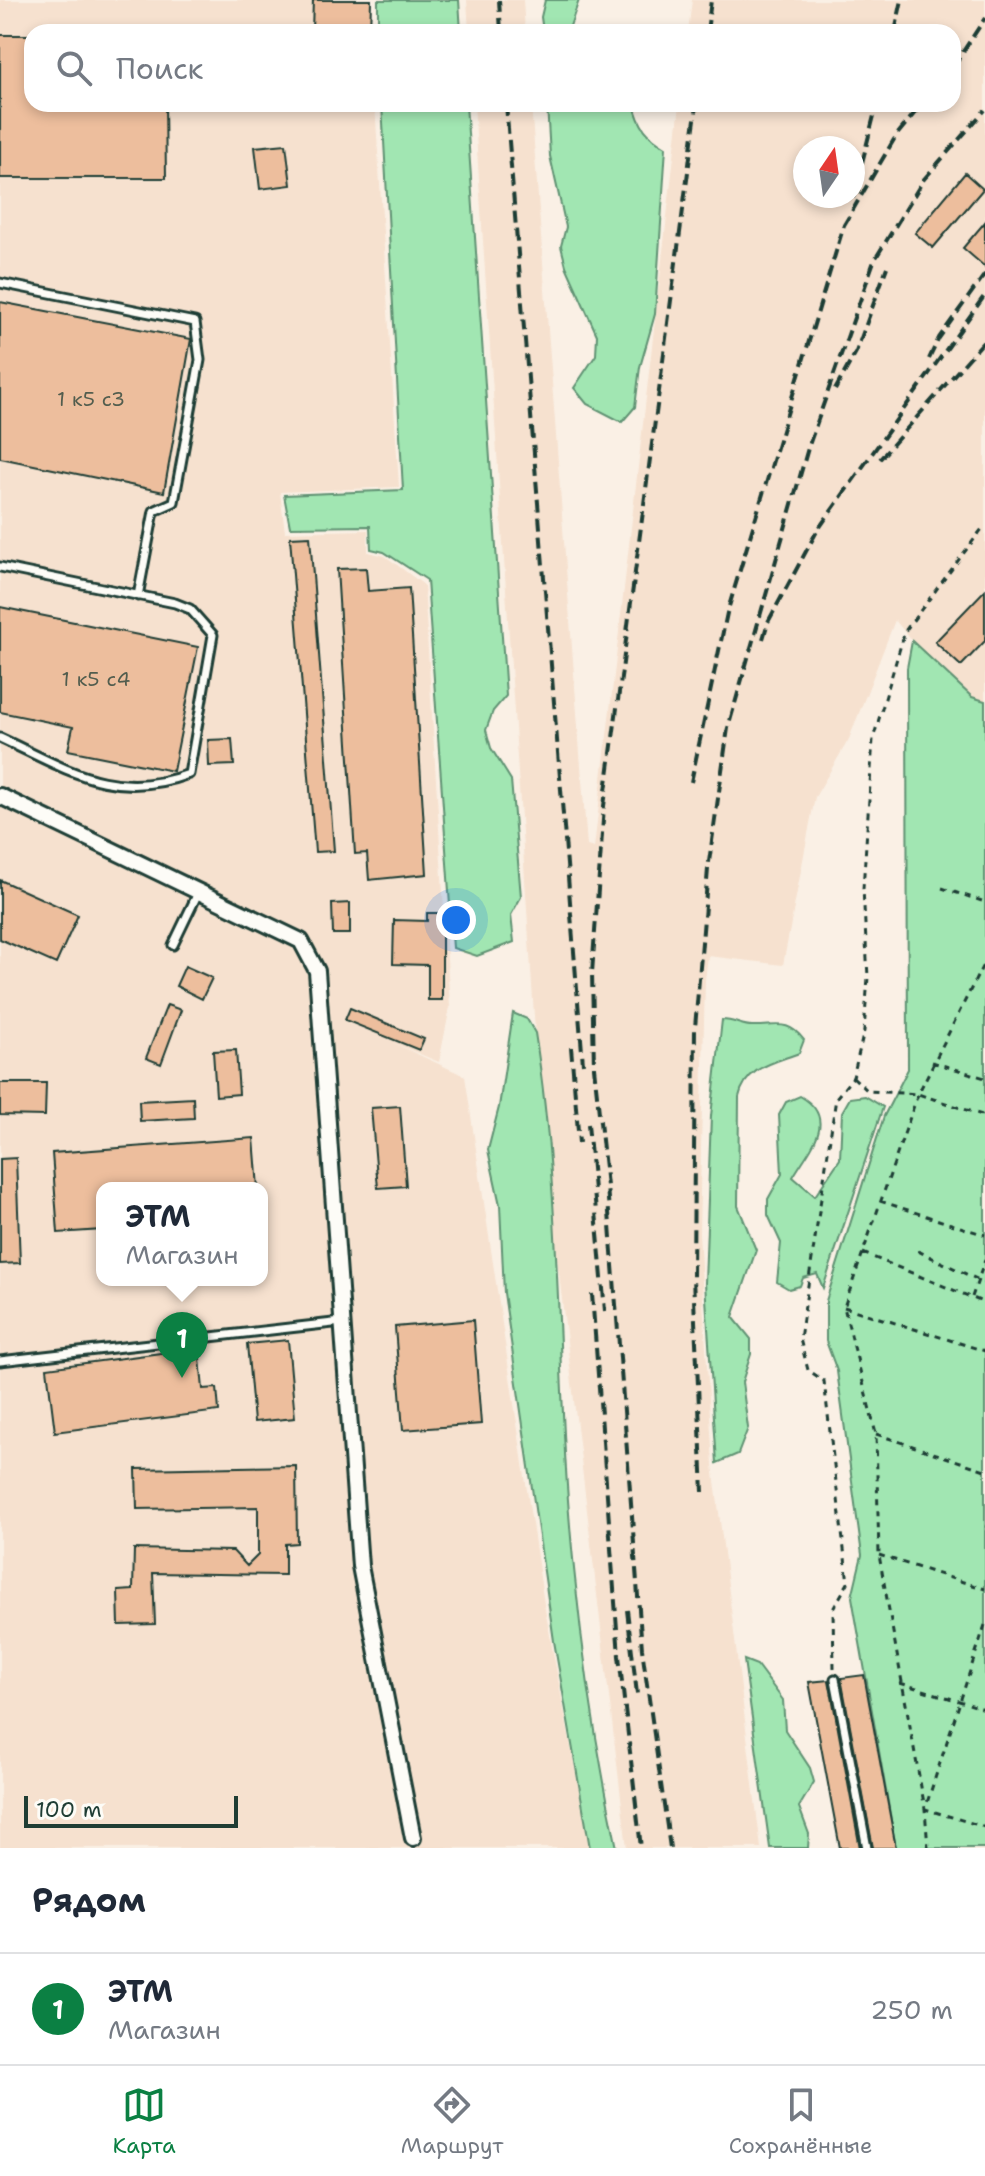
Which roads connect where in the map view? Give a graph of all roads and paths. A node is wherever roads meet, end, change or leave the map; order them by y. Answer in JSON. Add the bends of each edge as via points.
{"nodes":[{"id":1,"x":0,"y":283,"type":"edge"},
{"id":2,"x":985,"y":525,"type":"edge"},
{"id":3,"x":0,"y":567,"type":"edge"},
{"id":4,"x":138,"y":596,"type":"junction"},
{"id":5,"x":0,"y":738,"type":"edge"},
{"id":6,"x":0,"y":796,"type":"edge"},
{"id":7,"x":942,"y":888,"type":"dead end"},
{"id":8,"x":199,"y":892,"type":"junction"},
{"id":9,"x":985,"y":902,"type":"edge"},
{"id":10,"x":173,"y":945,"type":"dead end"},
{"id":11,"x":985,"y":961,"type":"edge"},
{"id":12,"x":932,"y":1062,"type":"junction"},
{"id":13,"x":853,"y":1077,"type":"junction"},
{"id":14,"x":985,"y":1078,"type":"edge"},
{"id":15,"x":918,"y":1094,"type":"junction"},
{"id":16,"x":985,"y":1116,"type":"edge"},
{"id":17,"x":880,"y":1201,"type":"junction"},
{"id":18,"x":985,"y":1235,"type":"edge"},
{"id":19,"x":918,"y":1251,"type":"dead end"},
{"id":20,"x":861,"y":1253,"type":"junction"},
{"id":21,"x":985,"y":1260,"type":"edge"},
{"id":22,"x":978,"y":1279,"type":"junction"},
{"id":23,"x":985,"y":1283,"type":"edge"},
{"id":24,"x":972,"y":1297,"type":"junction"},
{"id":25,"x":985,"y":1303,"type":"edge"},
{"id":26,"x":844,"y":1307,"type":"junction"},
{"id":27,"x":342,"y":1322,"type":"junction"},
{"id":28,"x":985,"y":1351,"type":"edge"},
{"id":29,"x":0,"y":1361,"type":"edge"},
{"id":30,"x":876,"y":1434,"type":"junction"},
{"id":31,"x":985,"y":1470,"type":"edge"},
{"id":32,"x":879,"y":1555,"type":"junction"},
{"id":33,"x":985,"y":1589,"type":"edge"},
{"id":34,"x":985,"y":1625,"type":"edge"},
{"id":35,"x":835,"y":1679,"type":"joint"},
{"id":36,"x":900,"y":1683,"type":"junction"},
{"id":37,"x":960,"y":1702,"type":"junction"},
{"id":38,"x":985,"y":1709,"type":"edge"},
{"id":39,"x":925,"y":1809,"type":"junction"},
{"id":40,"x":985,"y":1827,"type":"edge"},
{"id":41,"x":413,"y":1838,"type":"dead end"},
{"id":42,"x":867,"y":1848,"type":"edge"},
{"id":43,"x":928,"y":1848,"type":"edge"}],
"edges":[{"from":1,"to":4,"type":"lane","via":[[195,322],[200,360],[174,502],[154,511]]},
{"from":2,"to":13,"type":"path","via":[[905,631],[873,739],[863,889],[868,977],[864,1031]]},
{"from":3,"to":4,"type":"lane"},
{"from":4,"to":5,"type":"lane","via":[[190,609],[213,635],[189,774],[160,785],[96,782]]},
{"from":6,"to":8,"type":"street"},
{"from":7,"to":9,"type":"path"},
{"from":8,"to":10,"type":"lane"},
{"from":8,"to":27,"type":"street","via":[[301,941],[317,971]]},
{"from":11,"to":12,"type":"path"},
{"from":12,"to":14,"type":"path"},
{"from":12,"to":15,"type":"path"},
{"from":13,"to":15,"type":"path","via":[[868,1091]]},
{"from":13,"to":35,"type":"path","via":[[836,1098],[800,1339],[808,1370],[824,1381],[848,1583],[833,1609]]},
{"from":15,"to":16,"type":"path"},
{"from":15,"to":17,"type":"path"},
{"from":17,"to":18,"type":"path"},
{"from":17,"to":20,"type":"path"},
{"from":19,"to":22,"type":"path"},
{"from":20,"to":24,"type":"path"},
{"from":20,"to":26,"type":"path"},
{"from":21,"to":22,"type":"path"},
{"from":22,"to":23,"type":"path"},
{"from":22,"to":24,"type":"path"},
{"from":24,"to":25,"type":"path"},
{"from":26,"to":28,"type":"path"},
{"from":26,"to":30,"type":"path"},
{"from":27,"to":29,"type":"lane"},
{"from":27,"to":41,"type":"street","via":[[360,1566]]},
{"from":30,"to":31,"type":"path"},
{"from":30,"to":32,"type":"path"},
{"from":32,"to":33,"type":"path"},
{"from":32,"to":36,"type":"path"},
{"from":34,"to":37,"type":"path"},
{"from":35,"to":42,"type":"lane"},
{"from":36,"to":37,"type":"path"},
{"from":36,"to":39,"type":"path"},
{"from":37,"to":38,"type":"path"},
{"from":37,"to":39,"type":"path"},
{"from":39,"to":40,"type":"path"},
{"from":39,"to":43,"type":"path"}]}
